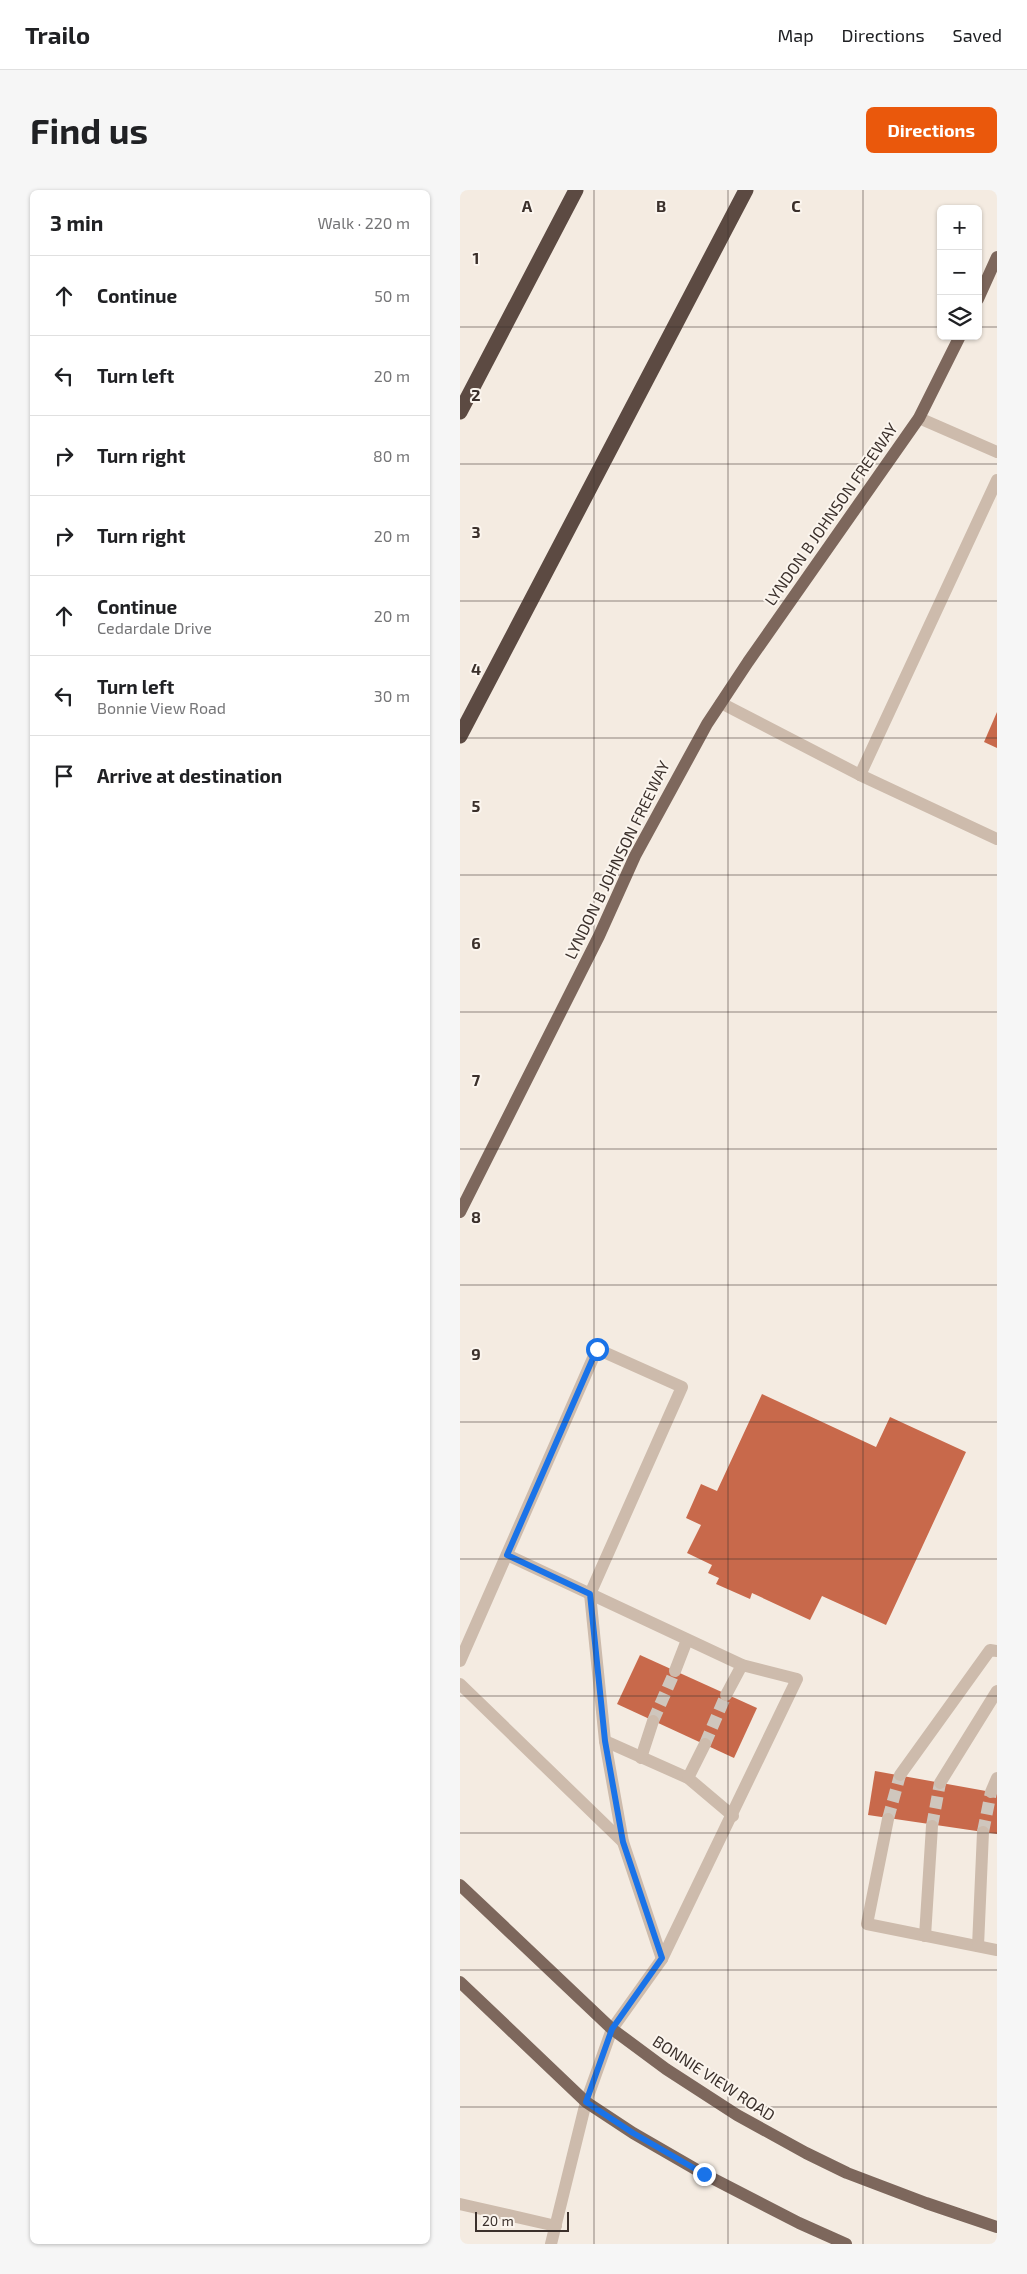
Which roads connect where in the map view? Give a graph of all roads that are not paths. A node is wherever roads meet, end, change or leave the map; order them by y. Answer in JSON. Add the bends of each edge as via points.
{"nodes":[{"id":1,"x":576,"y":190,"type":"edge"},
{"id":2,"x":746,"y":190,"type":"edge"},
{"id":3,"x":997,"y":257,"type":"edge"},
{"id":4,"x":980,"y":295,"type":"edge"},
{"id":5,"x":958,"y":340,"type":"edge"},
{"id":6,"x":460,"y":412,"type":"edge"},
{"id":7,"x":919,"y":418,"type":"junction"},
{"id":8,"x":997,"y":452,"type":"edge"},
{"id":9,"x":997,"y":480,"type":"edge"},
{"id":10,"x":720,"y":703,"type":"junction"},
{"id":11,"x":460,"y":736,"type":"edge"},
{"id":12,"x":860,"y":775,"type":"junction"},
{"id":13,"x":997,"y":839,"type":"edge"},
{"id":14,"x":460,"y":1212,"type":"edge"},
{"id":15,"x":507,"y":1555,"type":"junction"},
{"id":16,"x":590,"y":1594,"type":"junction"},
{"id":17,"x":687,"y":1640,"type":"junction"},
{"id":18,"x":997,"y":1651,"type":"edge"},
{"id":19,"x":460,"y":1661,"type":"edge"},
{"id":20,"x":742,"y":1665,"type":"junction"},
{"id":21,"x":675,"y":1672,"type":"tunnel mouth"},
{"id":22,"x":460,"y":1684,"type":"edge"},
{"id":23,"x":997,"y":1691,"type":"edge"},
{"id":24,"x":726,"y":1694,"type":"tunnel mouth"},
{"id":25,"x":653,"y":1720,"type":"tunnel mouth"},
{"id":26,"x":605,"y":1741,"type":"junction"},
{"id":27,"x":705,"y":1744,"type":"tunnel mouth"},
{"id":28,"x":641,"y":1758,"type":"junction"},
{"id":29,"x":900,"y":1775,"type":"tunnel mouth"},
{"id":30,"x":688,"y":1778,"type":"junction"},
{"id":31,"x":997,"y":1778,"type":"edge"},
{"id":32,"x":940,"y":1782,"type":"tunnel mouth"},
{"id":33,"x":991,"y":1792,"type":"tunnel mouth"},
{"id":34,"x":733,"y":1816,"type":"junction"},
{"id":35,"x":888,"y":1819,"type":"tunnel mouth"},
{"id":36,"x":932,"y":1826,"type":"tunnel mouth"},
{"id":37,"x":983,"y":1832,"type":"tunnel mouth"},
{"id":38,"x":623,"y":1842,"type":"junction"},
{"id":39,"x":460,"y":1884,"type":"edge"},
{"id":40,"x":925,"y":1936,"type":"junction"},
{"id":41,"x":978,"y":1946,"type":"junction"},
{"id":42,"x":997,"y":1950,"type":"edge"},
{"id":43,"x":662,"y":1958,"type":"junction"},
{"id":44,"x":460,"y":1982,"type":"edge"},
{"id":45,"x":612,"y":2029,"type":"junction"},
{"id":46,"x":586,"y":2102,"type":"junction"},
{"id":47,"x":460,"y":2204,"type":"edge"},
{"id":48,"x":556,"y":2226,"type":"junction"},
{"id":49,"x":997,"y":2227,"type":"edge"},
{"id":50,"x":551,"y":2244,"type":"edge"},
{"id":51,"x":846,"y":2244,"type":"edge"}],
"edges":[{"from":1,"to":6,"type":"highway"},
{"from":2,"to":11,"type":"highway"},
{"from":3,"to":4,"type":"main road"},
{"from":5,"to":7,"type":"main road","name":"LYNDON B JOHNSON FREEWAY"},
{"from":7,"to":8,"type":"street"},
{"from":7,"to":10,"type":"main road","name":"LYNDON B JOHNSON FREEWAY"},
{"from":9,"to":12,"type":"street"},
{"from":10,"to":12,"type":"street"},
{"from":10,"to":14,"type":"main road","name":"LYNDON B JOHNSON FREEWAY","via":[[635,856],[599,936]]},
{"from":12,"to":13,"type":"street"},
{"from":15,"to":16,"type":"street"},
{"from":15,"to":16,"type":"street","via":[[597,1349],[682,1387]]},
{"from":15,"to":19,"type":"street"},
{"from":16,"to":17,"type":"street"},
{"from":16,"to":26,"type":"street"},
{"from":17,"to":20,"type":"street"},
{"from":17,"to":21,"type":"street"},
{"from":18,"to":29,"type":"street","via":[[990,1650]]},
{"from":20,"to":24,"type":"street"},
{"from":20,"to":34,"type":"street","via":[[797,1679]]},
{"from":22,"to":38,"type":"street"},
{"from":23,"to":32,"type":"street"},
{"from":25,"to":28,"type":"street"},
{"from":26,"to":28,"type":"street"},
{"from":26,"to":38,"type":"street"},
{"from":27,"to":30,"type":"street"},
{"from":28,"to":30,"type":"street"},
{"from":30,"to":34,"type":"street"},
{"from":31,"to":33,"type":"street"},
{"from":34,"to":43,"type":"street"},
{"from":35,"to":40,"type":"street","via":[[867,1924]]},
{"from":36,"to":40,"type":"street"},
{"from":37,"to":41,"type":"street"},
{"from":38,"to":43,"type":"street"},
{"from":39,"to":45,"type":"main road","name":"BONNIE VIEW ROAD"},
{"from":40,"to":41,"type":"street"},
{"from":41,"to":42,"type":"street"},
{"from":43,"to":45,"type":"street"},
{"from":44,"to":46,"type":"main road"},
{"from":45,"to":46,"type":"street"},
{"from":45,"to":49,"type":"main road","name":"BONNIE VIEW ROAD","via":[[729,2110],[806,2154],[847,2173]]},
{"from":46,"to":48,"type":"street"},
{"from":46,"to":51,"type":"main road","via":[[704,2174]]},
{"from":47,"to":48,"type":"street"},
{"from":48,"to":50,"type":"street"}]}
